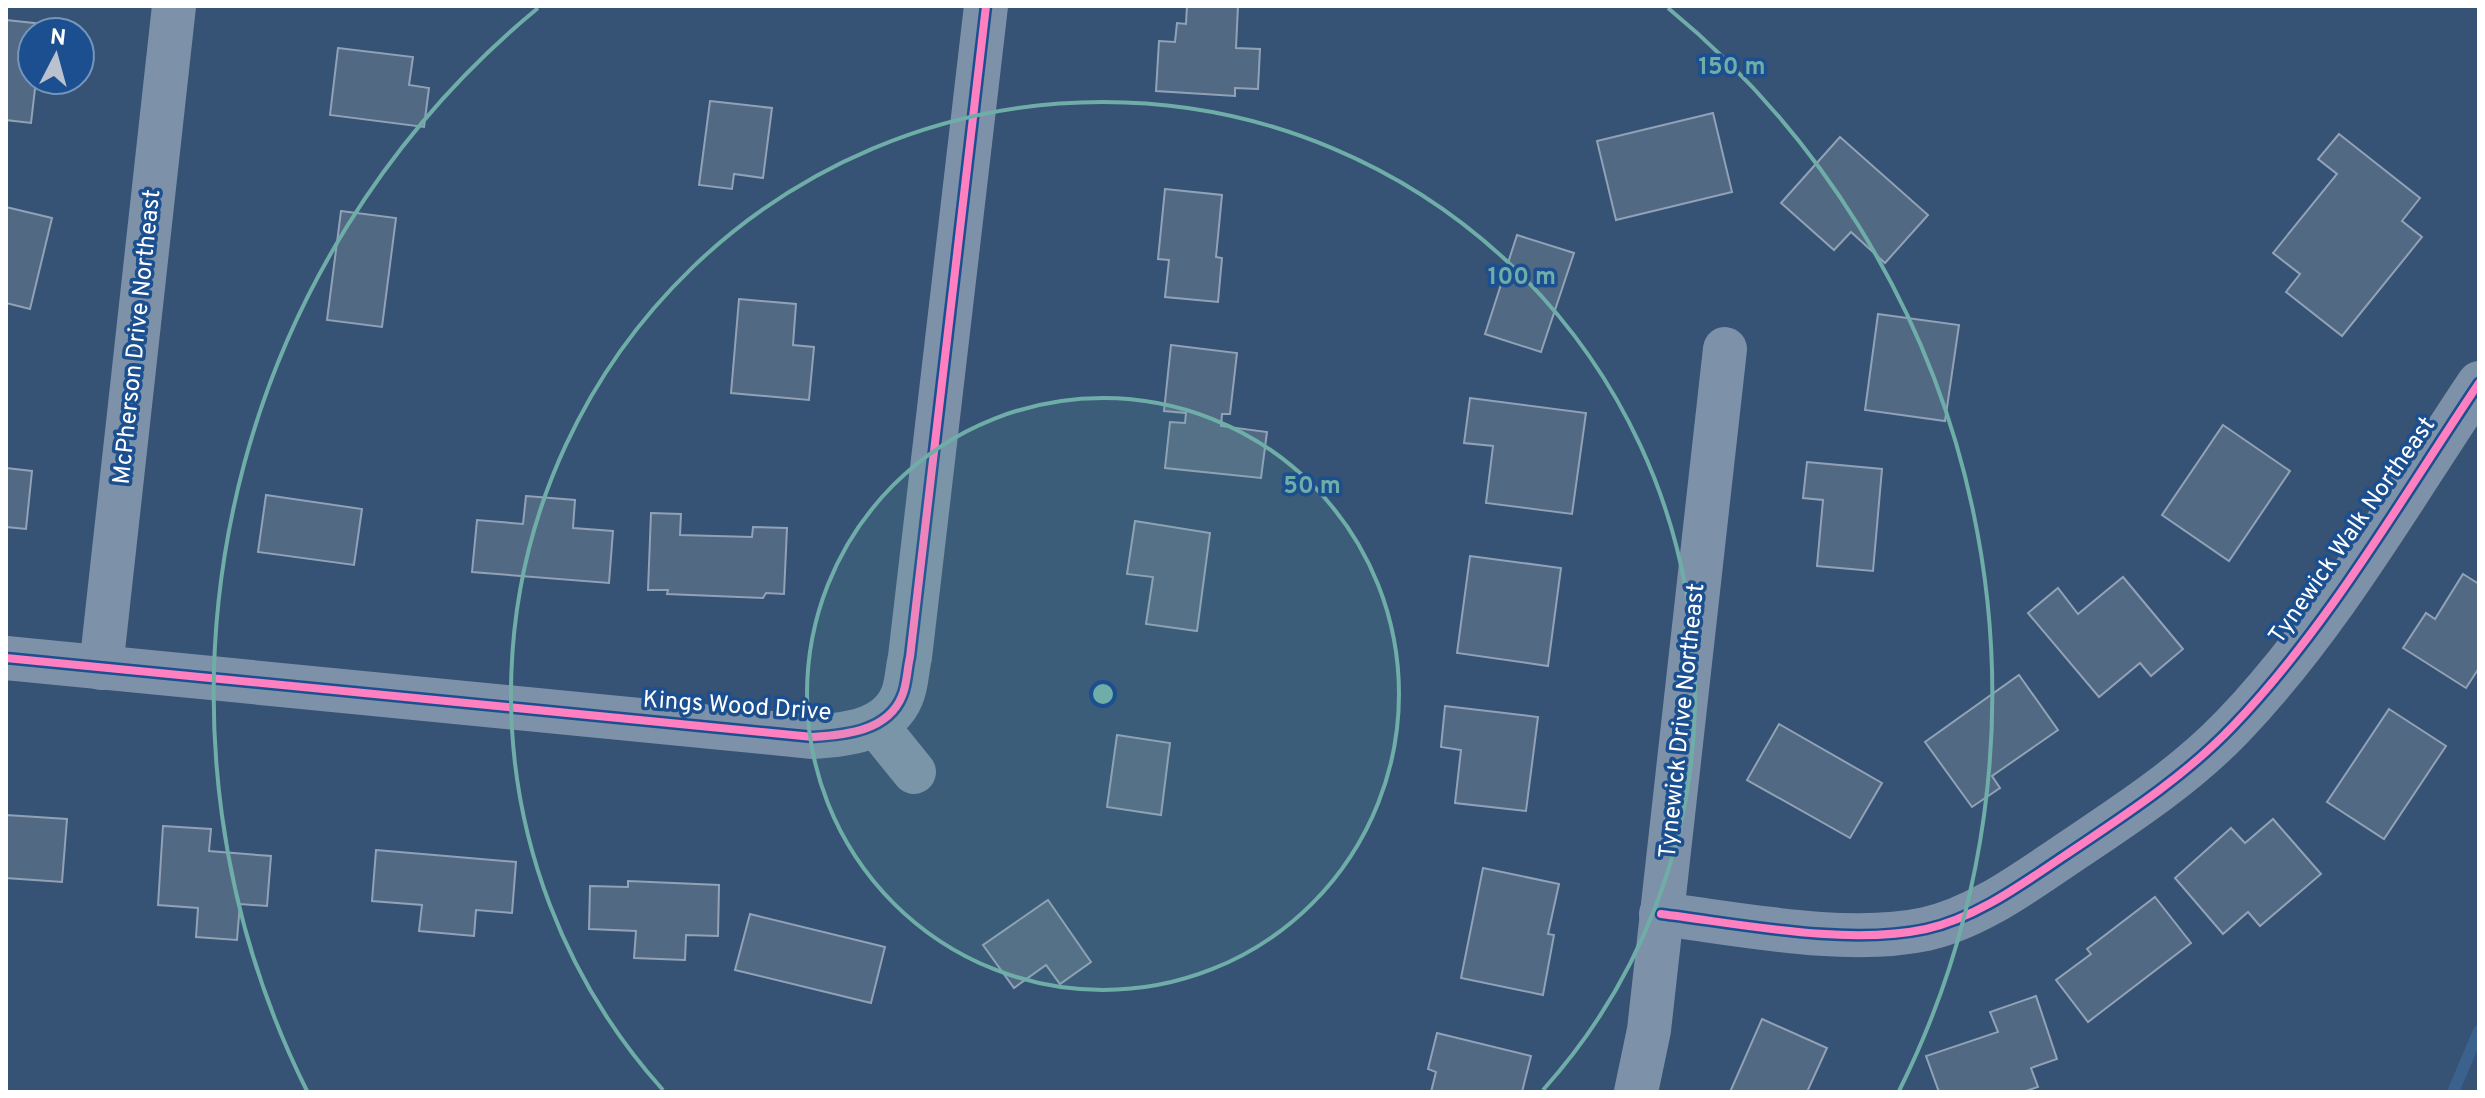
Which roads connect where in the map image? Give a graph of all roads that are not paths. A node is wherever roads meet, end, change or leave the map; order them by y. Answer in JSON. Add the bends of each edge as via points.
{"nodes":[{"id":1,"x":174,"y":6,"type":"edge"},
{"id":2,"x":986,"y":6,"type":"edge"},
{"id":3,"x":1725,"y":349,"type":"dead end"},
{"id":4,"x":2479,"y":383,"type":"edge"},
{"id":5,"x":6,"y":658,"type":"edge"},
{"id":6,"x":101,"y":668,"type":"junction"},
{"id":7,"x":876,"y":725,"type":"junction"},
{"id":8,"x":914,"y":772,"type":"dead end"},
{"id":9,"x":1661,"y":914,"type":"junction"},
{"id":10,"x":1636,"y":1092,"type":"edge"}],
"edges":[{"from":1,"to":6,"type":"street","name":"McPherson Drive Northeast"},
{"from":2,"to":7,"type":"street","via":[[910,657],[902,698]]},
{"from":3,"to":9,"type":"street","name":"Tynewick Drive Northeast"},
{"from":4,"to":9,"type":"street","name":"Tynewick Walk Northeast","via":[[2311,634],[2232,728],[2172,780],[2031,878],[1953,921],[1900,933],[1847,935]]},
{"from":5,"to":6,"type":"street","name":"Kings Wood Drive"},
{"from":6,"to":7,"type":"street","name":"Kings Wood Drive","via":[[813,737],[847,735]]},
{"from":7,"to":8,"type":"street"},
{"from":9,"to":10,"type":"street","name":"Tynewick Drive Northeast","via":[[1649,1030]]}]}
